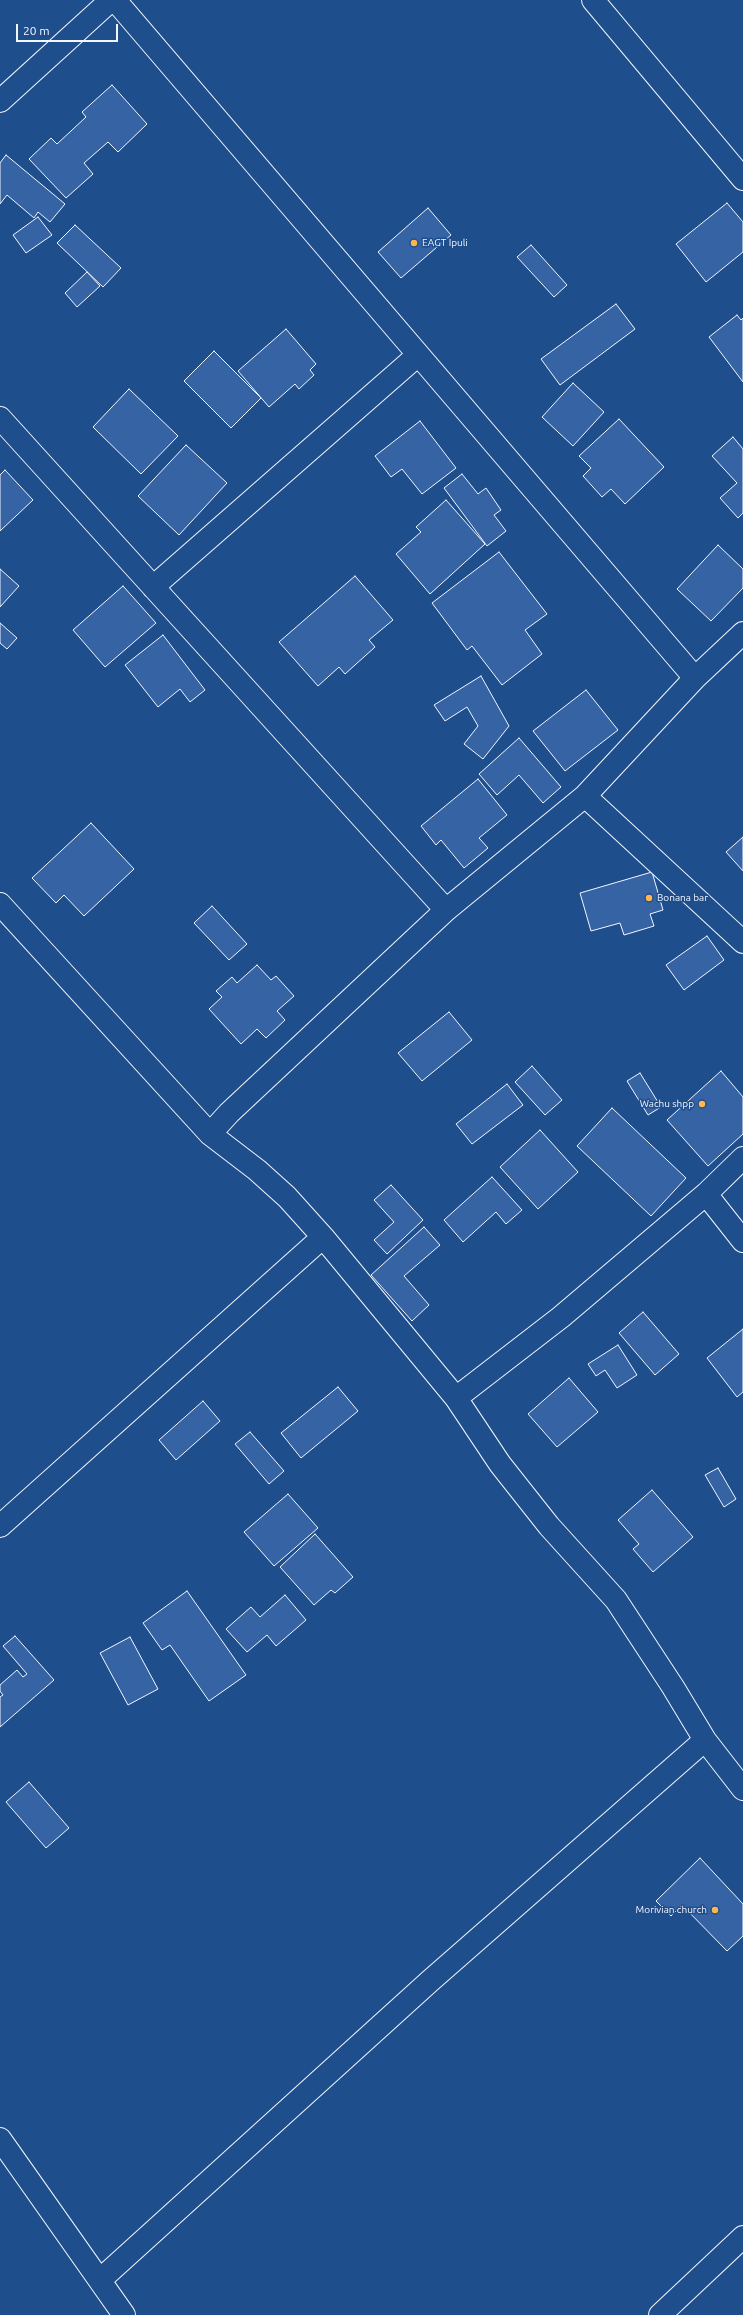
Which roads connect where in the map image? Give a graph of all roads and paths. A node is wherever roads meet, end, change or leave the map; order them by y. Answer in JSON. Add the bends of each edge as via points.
{"nodes":[{"id":1,"x":111,"y":0,"type":"edge"},
{"id":2,"x":115,"y":0,"type":"edge"},
{"id":3,"x":593,"y":0,"type":"edge"},
{"id":4,"x":0,"y":101,"type":"edge"},
{"id":5,"x":743,"y":179,"type":"edge"},
{"id":6,"x":418,"y":355,"type":"junction"},
{"id":7,"x":0,"y":418,"type":"edge"},
{"id":8,"x":153,"y":587,"type":"junction"},
{"id":9,"x":743,"y":633,"type":"edge"},
{"id":10,"x":695,"y":678,"type":"junction"},
{"id":11,"x":585,"y":796,"type":"junction"},
{"id":12,"x":0,"y":904,"type":"edge"},
{"id":13,"x":446,"y":910,"type":"junction"},
{"id":14,"x":743,"y":942,"type":"edge"},
{"id":15,"x":210,"y":1134,"type":"junction"},
{"id":16,"x":743,"y":1158,"type":"edge"},
{"id":17,"x":706,"y":1194,"type":"junction"},
{"id":18,"x":323,"y":1237,"type":"junction"},
{"id":19,"x":743,"y":1241,"type":"edge"},
{"id":20,"x":456,"y":1398,"type":"junction"},
{"id":21,"x":0,"y":1526,"type":"edge"},
{"id":22,"x":705,"y":1740,"type":"junction"},
{"id":23,"x":743,"y":1790,"type":"edge"},
{"id":24,"x":0,"y":2139,"type":"edge"},
{"id":25,"x":743,"y":2237,"type":"edge"},
{"id":26,"x":100,"y":2280,"type":"junction"},
{"id":27,"x":124,"y":2315,"type":"edge"},
{"id":28,"x":660,"y":2315,"type":"edge"}],
"edges":[{"from":1,"to":4,"type":"street"},
{"from":2,"to":6,"type":"street"},
{"from":3,"to":5,"type":"street"},
{"from":6,"to":8,"type":"street"},
{"from":6,"to":10,"type":"street"},
{"from":7,"to":8,"type":"street"},
{"from":8,"to":13,"type":"street"},
{"from":9,"to":10,"type":"street"},
{"from":10,"to":11,"type":"street"},
{"from":11,"to":13,"type":"street"},
{"from":11,"to":14,"type":"street"},
{"from":12,"to":15,"type":"street"},
{"from":13,"to":15,"type":"street","via":[[229,1113]]},
{"from":15,"to":18,"type":"street","via":[[287,1197]]},
{"from":16,"to":17,"type":"street"},
{"from":17,"to":19,"type":"street"},
{"from":17,"to":20,"type":"street","via":[[562,1317]]},
{"from":18,"to":20,"type":"street"},
{"from":18,"to":21,"type":"street"},
{"from":20,"to":22,"type":"street","via":[[500,1464],[549,1526],[616,1600]]},
{"from":22,"to":23,"type":"street"},
{"from":22,"to":26,"type":"street","via":[[430,1981]]},
{"from":24,"to":26,"type":"street"},
{"from":25,"to":28,"type":"street"},
{"from":26,"to":27,"type":"street"}]}
